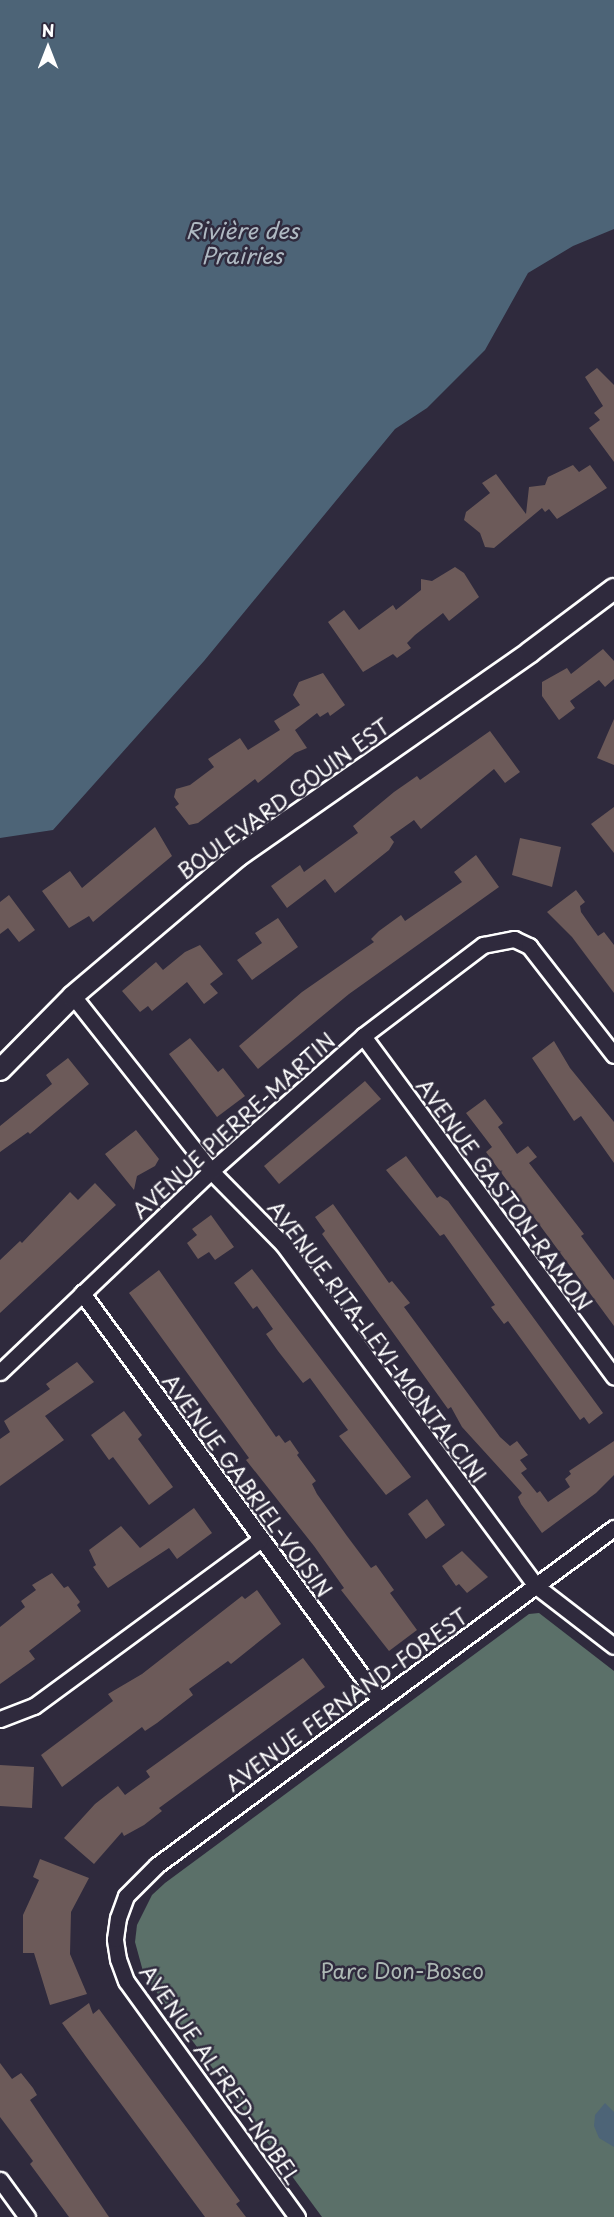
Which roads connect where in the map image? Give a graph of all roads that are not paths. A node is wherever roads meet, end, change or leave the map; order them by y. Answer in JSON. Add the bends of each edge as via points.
{"nodes":[{"id":1,"x":614,"y":589,"type":"edge"},
{"id":2,"x":73,"y":996,"type":"junction"},
{"id":3,"x":363,"y":1036,"type":"junction"},
{"id":4,"x":614,"y":1055,"type":"edge"},
{"id":5,"x":0,"y":1070,"type":"edge"},
{"id":6,"x":211,"y":1171,"type":"junction"},
{"id":7,"x":82,"y":1293,"type":"junction"},
{"id":8,"x":0,"y":1372,"type":"edge"},
{"id":9,"x":614,"y":1377,"type":"edge"},
{"id":10,"x":614,"y":1528,"type":"edge"},
{"id":11,"x":260,"y":1540,"type":"junction"},
{"id":12,"x":536,"y":1586,"type":"junction"},
{"id":13,"x":614,"y":1646,"type":"edge"},
{"id":14,"x":380,"y":1701,"type":"junction"},
{"id":15,"x":0,"y":1719,"type":"edge"},
{"id":16,"x":118,"y":1918,"type":"joint"},
{"id":17,"x":0,"y":2180,"type":"edge"},
{"id":18,"x":27,"y":2217,"type":"edge"},
{"id":19,"x":297,"y":2217,"type":"edge"}],
"edges":[{"from":1,"to":2,"type":"street","name":"BOULEVARD GOUIN EST","via":[[238,856]]},
{"from":2,"to":5,"type":"street","name":"BOULEVARD GOUIN EST"},
{"from":2,"to":6,"type":"street","name":"AVENUE RITA-LEVI-MONTALCINI"},
{"from":3,"to":4,"type":"street","name":"AVENUE PIERRE-MARTIN","via":[[483,945],[514,939],[540,956]]},
{"from":3,"to":6,"type":"street","name":"AVENUE PIERRE-MARTIN"},
{"from":3,"to":9,"type":"street","name":"AVENUE GASTON-RAMON"},
{"from":6,"to":7,"type":"street","name":"AVENUE PIERRE-MARTIN"},
{"from":6,"to":12,"type":"street","name":"AVENUE RITA-LEVI-MONTALCINI","via":[[283,1244]]},
{"from":7,"to":8,"type":"street","name":"AVENUE PIERRE-MARTIN"},
{"from":7,"to":11,"type":"street","name":"AVENUE GABRIEL-VOISIN"},
{"from":10,"to":12,"type":"street","name":"AVENUE FERNAND-FOREST"},
{"from":11,"to":14,"type":"street","name":"AVENUE GABRIEL-VOISIN"},
{"from":11,"to":15,"type":"street","via":[[34,1706]]},
{"from":12,"to":13,"type":"street","name":"AVENUE RITA-LEVI-MONTALCINI"},
{"from":12,"to":14,"type":"street","name":"AVENUE FERNAND-FOREST"},
{"from":14,"to":16,"type":"street","name":"AVENUE FERNAND-FOREST","via":[[157,1865],[126,1896]]},
{"from":16,"to":19,"type":"street","name":"AVENUE ALFRED-NOBEL","via":[[118,1959],[126,1981]]},
{"from":17,"to":18,"type":"street"}]}
